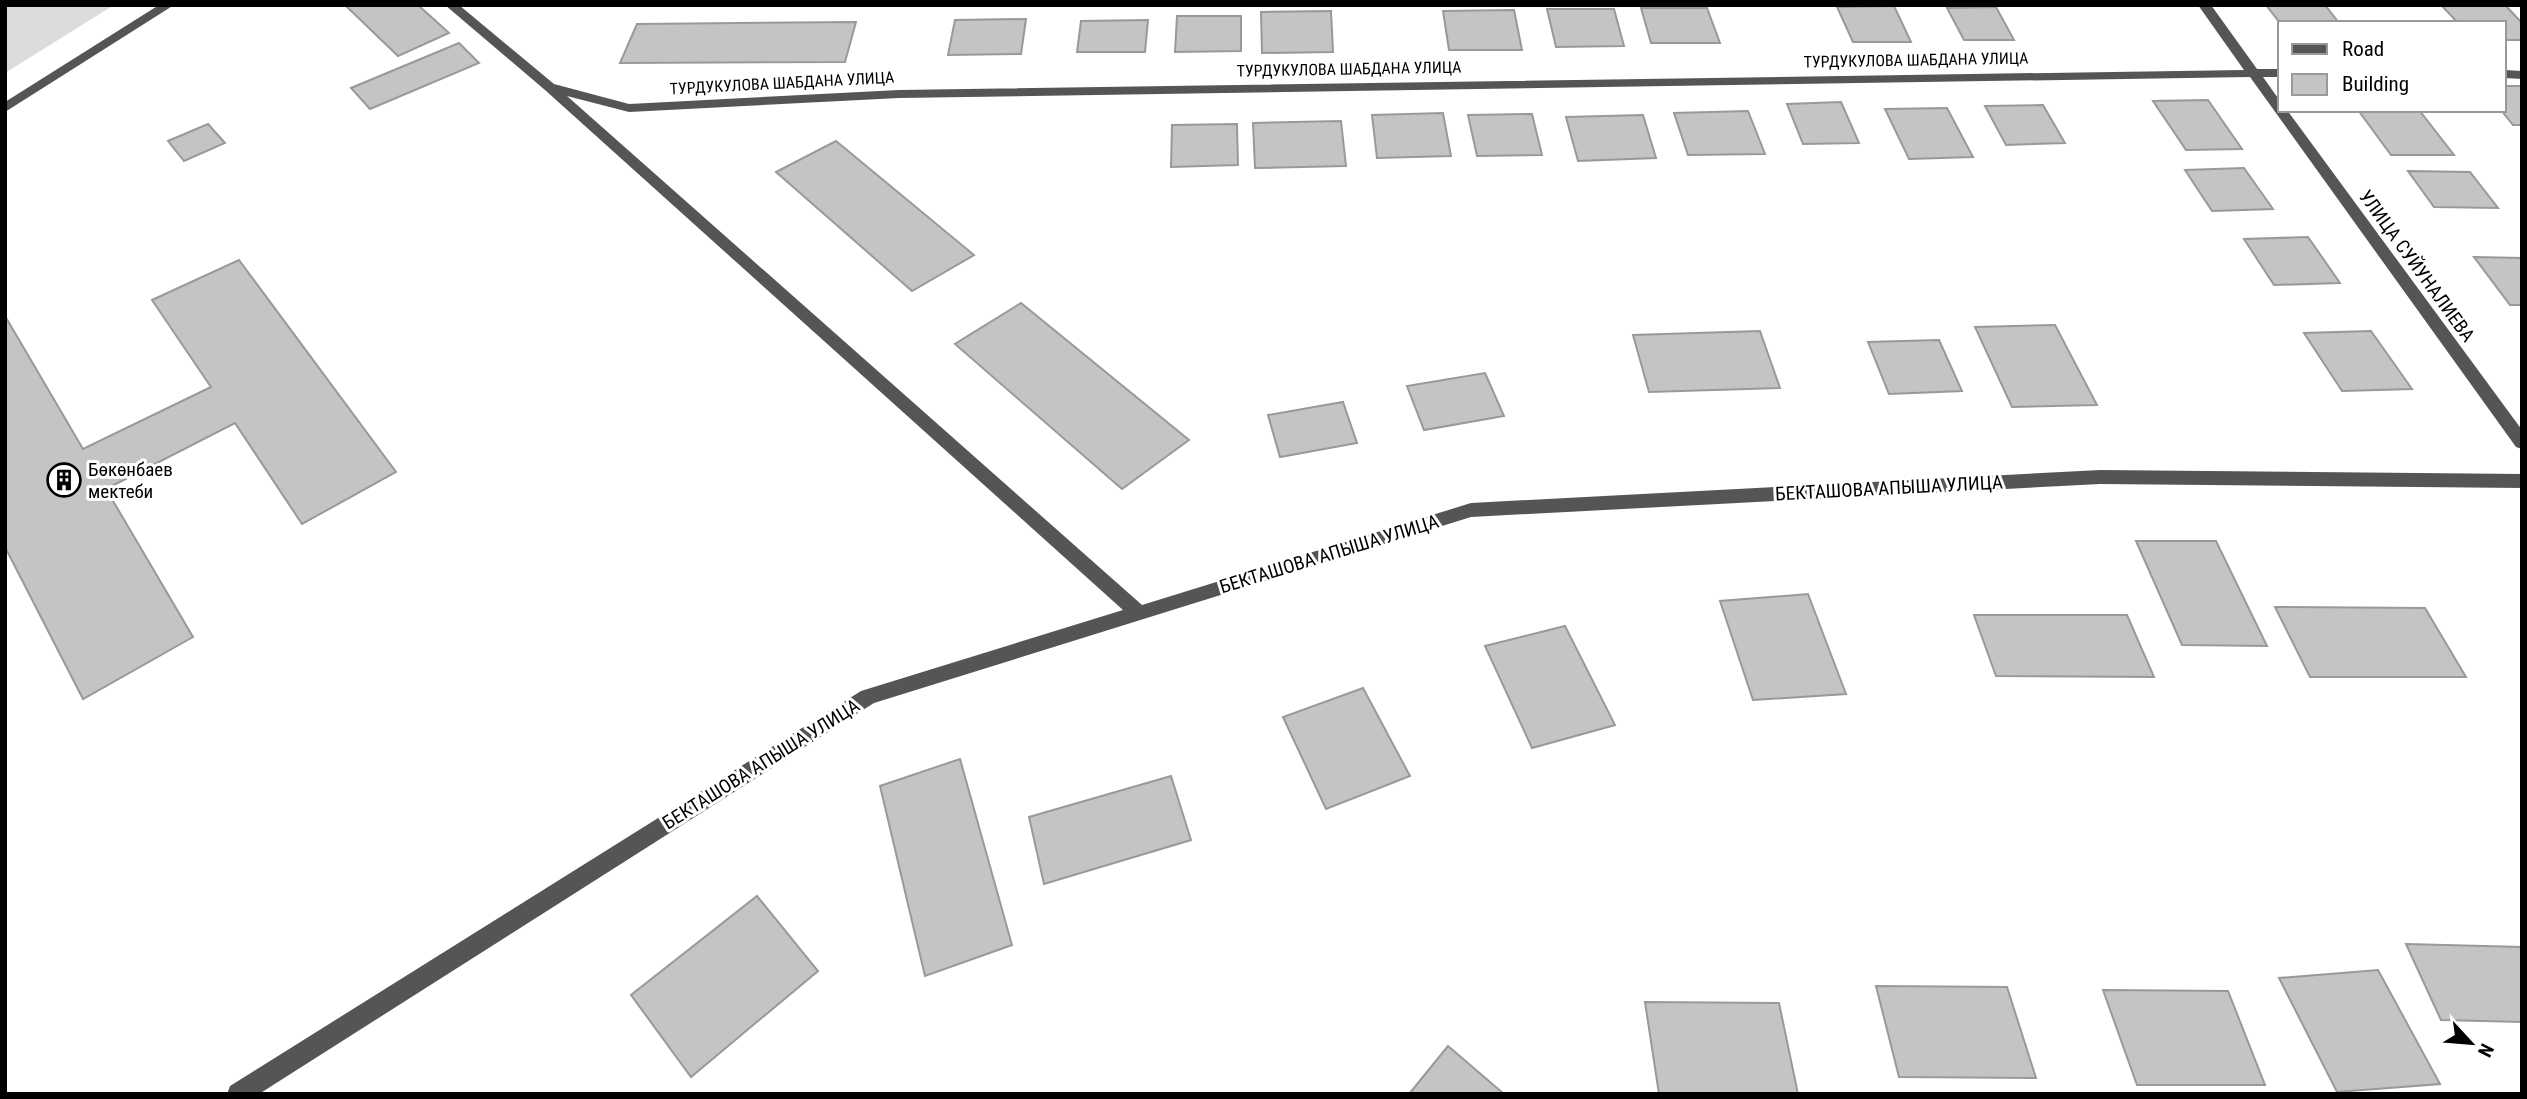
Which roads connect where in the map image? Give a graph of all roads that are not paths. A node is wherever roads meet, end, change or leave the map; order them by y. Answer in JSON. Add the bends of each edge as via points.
{"nodes":[{"id":1,"x":169,"y":5,"type":"edge"},
{"id":2,"x":451,"y":5,"type":"edge"},
{"id":3,"x":2204,"y":5,"type":"edge"},
{"id":4,"x":2253,"y":72,"type":"junction"},
{"id":5,"x":2278,"y":73,"type":"edge"},
{"id":6,"x":549,"y":87,"type":"junction"},
{"id":7,"x":2278,"y":107,"type":"edge"},
{"id":8,"x":5,"y":108,"type":"edge"},
{"id":9,"x":2281,"y":112,"type":"edge"},
{"id":10,"x":2522,"y":443,"type":"edge"},
{"id":11,"x":2522,"y":481,"type":"edge"},
{"id":12,"x":1139,"y":612,"type":"junction"},
{"id":13,"x":238,"y":1094,"type":"edge"}],
"edges":[{"from":1,"to":8,"type":"street"},
{"from":2,"to":6,"type":"street","name":"ТУРДУКУЛОВА ШАБДАНА УЛИЦА"},
{"from":3,"to":4,"type":"street","name":"УЛИЦА СУЙУНАЛИЕВА"},
{"from":4,"to":5,"type":"street","name":"ТУРДУКУЛОВА ШАБДАНА УЛИЦА"},
{"from":4,"to":6,"type":"street","name":"ТУРДУКУЛОВА ШАБДАНА УЛИЦА","via":[[899,94],[629,108]]},
{"from":4,"to":7,"type":"street","name":"УЛИЦА СУЙУНАЛИЕВА"},
{"from":6,"to":12,"type":"street"},
{"from":9,"to":10,"type":"street","name":"УЛИЦА СУЙУНАЛИЕВА"},
{"from":11,"to":12,"type":"street","name":"БЕКТАШОВА АПЫША УЛИЦА","via":[[2100,477],[1471,510]]},
{"from":12,"to":13,"type":"street","name":"БЕКТАШОВА АПЫША УЛИЦА","via":[[868,697]]}]}
